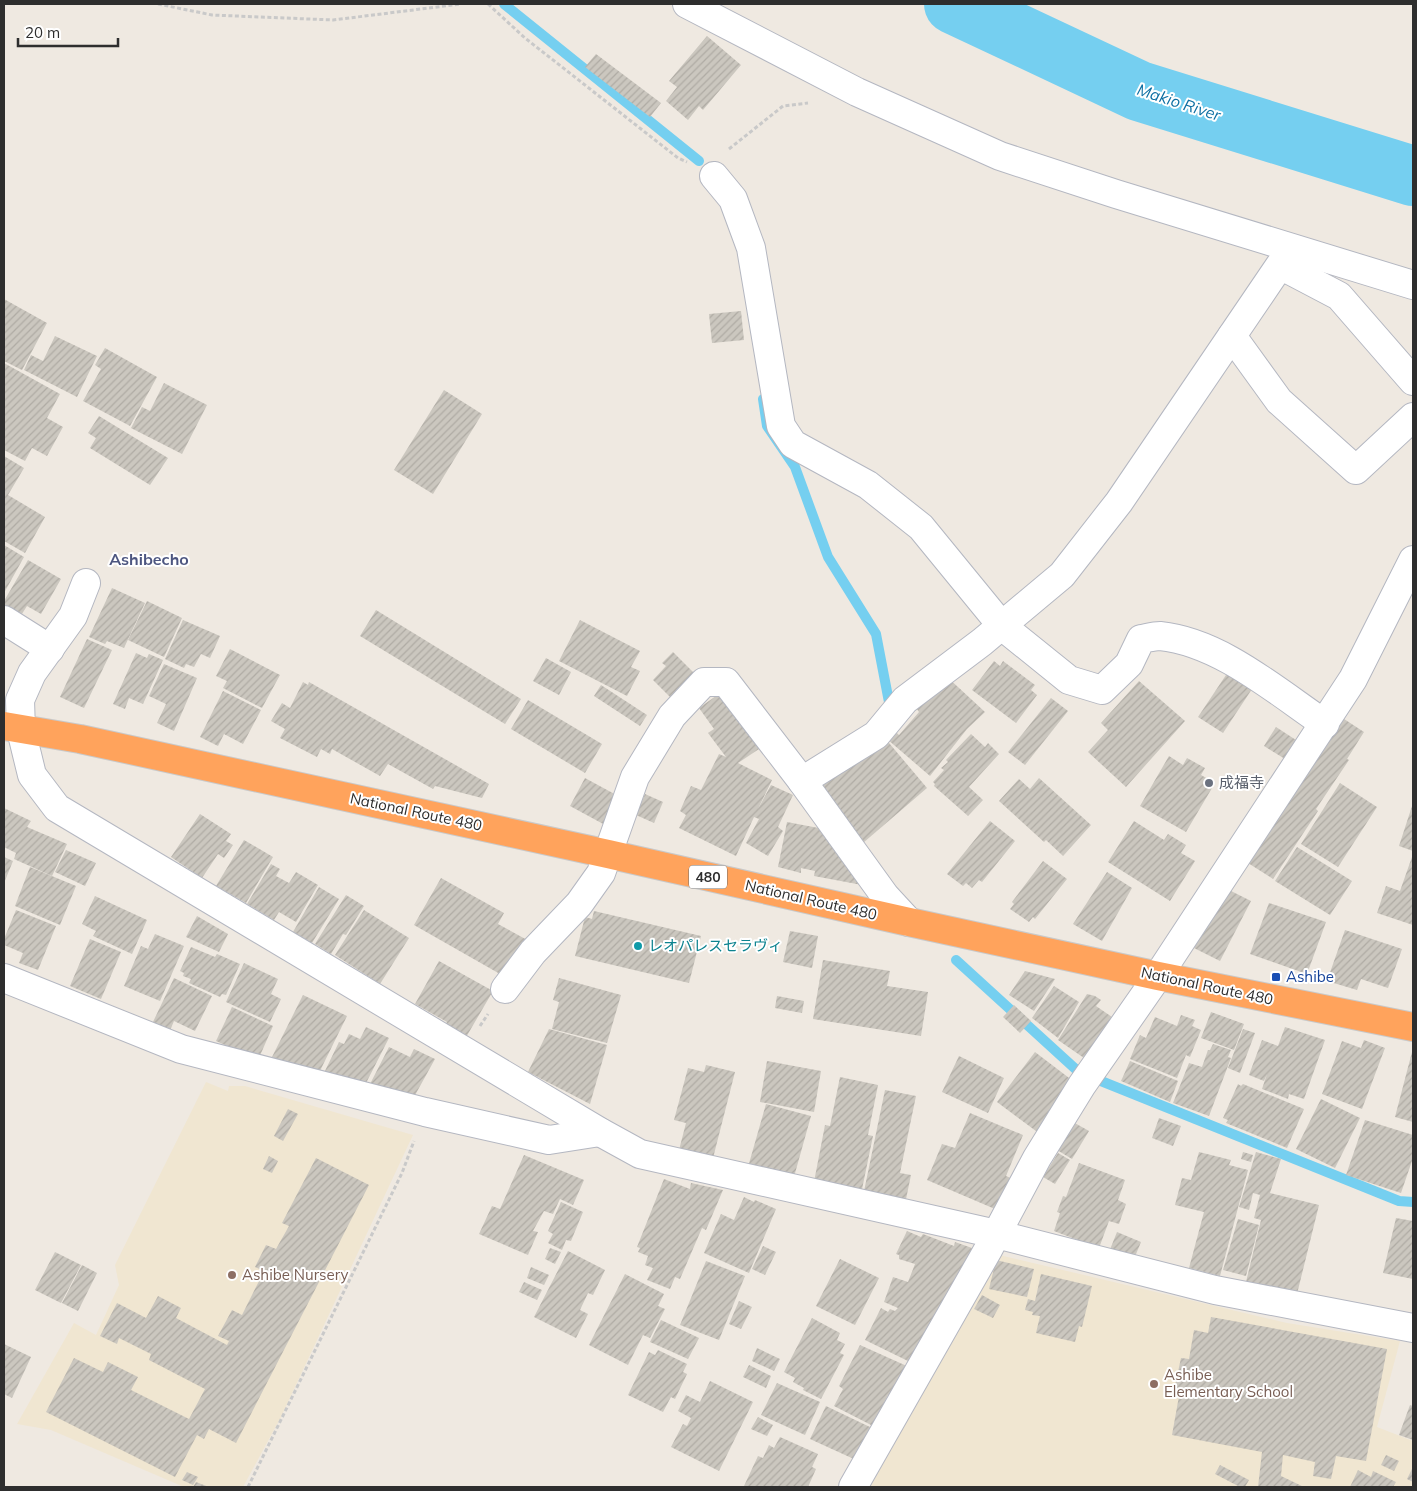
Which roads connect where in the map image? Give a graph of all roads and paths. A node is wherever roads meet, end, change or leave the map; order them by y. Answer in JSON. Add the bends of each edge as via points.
{"nodes":[{"id":1,"x":158,"y":4,"type":"edge"},
{"id":2,"x":461,"y":4,"type":"edge"},
{"id":3,"x":488,"y":4,"type":"edge"},
{"id":4,"x":687,"y":4,"type":"edge"},
{"id":5,"x":810,"y":102,"type":"dead end"},
{"id":6,"x":714,"y":176,"type":"junction"},
{"id":7,"x":1345,"y":263,"type":"junction"},
{"id":8,"x":1413,"y":285,"type":"edge"},
{"id":9,"x":1347,"y":306,"type":"junction"},
{"id":10,"x":1232,"y":336,"type":"junction"},
{"id":11,"x":1413,"y":381,"type":"edge"},
{"id":12,"x":1413,"y":417,"type":"edge"},
{"id":13,"x":1413,"y":560,"type":"edge"},
{"id":14,"x":86,"y":583,"type":"dead end"},
{"id":15,"x":4,"y":620,"type":"edge"},
{"id":16,"x":1002,"y":626,"type":"junction"},
{"id":17,"x":50,"y":649,"type":"junction"},
{"id":18,"x":1325,"y":724,"type":"junction"},
{"id":19,"x":12,"y":728,"type":"edge"},
{"id":20,"x":802,"y":781,"type":"junction"},
{"id":21,"x":608,"y":854,"type":"junction"},
{"id":22,"x":909,"y":922,"type":"junction"},
{"id":23,"x":1158,"y":976,"type":"junction"},
{"id":24,"x":4,"y":978,"type":"edge"},
{"id":25,"x":505,"y":989,"type":"joint"},
{"id":26,"x":1413,"y":1027,"type":"edge"},
{"id":27,"x":463,"y":1050,"type":"junction"},
{"id":28,"x":425,"y":1112,"type":"junction"},
{"id":29,"x":600,"y":1132,"type":"junction"},
{"id":30,"x":996,"y":1234,"type":"junction"},
{"id":31,"x":1413,"y":1328,"type":"edge"},
{"id":32,"x":248,"y":1487,"type":"edge"},
{"id":33,"x":853,"y":1487,"type":"edge"}],
"edges":[{"from":1,"to":2,"type":"path","via":[[212,16],[333,20]]},
{"from":3,"to":6,"type":"path","via":[[525,38],[678,158]]},
{"from":4,"to":7,"type":"street","via":[[857,92],[1000,156]]},
{"from":5,"to":6,"type":"path","via":[[783,106],[716,159]]},
{"from":6,"to":16,"type":"street","via":[[733,199],[751,248],[781,426],[793,444],[868,486],[921,527]]},
{"from":7,"to":8,"type":"street"},
{"from":7,"to":9,"type":"street"},
{"from":9,"to":10,"type":"street","via":[[1339,296],[1280,265]]},
{"from":9,"to":11,"type":"street"},
{"from":10,"to":12,"type":"street","via":[[1279,401],[1356,470]]},
{"from":10,"to":16,"type":"street","via":[[1120,502],[1062,575]]},
{"from":13,"to":18,"type":"street","via":[[1353,679]]},
{"from":14,"to":17,"type":"street","via":[[73,616]]},
{"from":15,"to":17,"type":"street"},
{"from":16,"to":18,"type":"street","via":[[1069,680],[1102,690],[1129,664],[1141,639],[1159,636],[1197,643],[1229,659]]},
{"from":16,"to":20,"type":"street","via":[[905,700],[876,735]]},
{"from":17,"to":19,"type":"street","via":[[32,673]]},
{"from":18,"to":23,"type":"street"},
{"from":19,"to":21,"type":"highway","name":"National Route 480","number":"480","via":[[80,739]]},
{"from":19,"to":27,"type":"street","via":[[32,775],[57,808]]},
{"from":20,"to":21,"type":"street","via":[[726,682],[704,682],[672,716],[636,777]]},
{"from":20,"to":22,"type":"street","via":[[885,896]]},
{"from":21,"to":22,"type":"highway","name":"National Route 480","number":"480"},
{"from":21,"to":25,"type":"street","via":[[601,873],[578,904],[533,952]]},
{"from":22,"to":23,"type":"highway","name":"National Route 480","number":"480"},
{"from":23,"to":26,"type":"highway","name":"National Route 480","number":"480"},
{"from":23,"to":30,"type":"street","via":[[1082,1085]]},
{"from":24,"to":28,"type":"street","via":[[181,1050]]},
{"from":25,"to":27,"type":"path"},
{"from":27,"to":29,"type":"street"},
{"from":28,"to":29,"type":"street","via":[[549,1140]]},
{"from":28,"to":32,"type":"path","via":[[402,1173]]},
{"from":29,"to":30,"type":"street","via":[[640,1154]]},
{"from":30,"to":31,"type":"street","via":[[1215,1290]]},
{"from":30,"to":33,"type":"street"}]}
